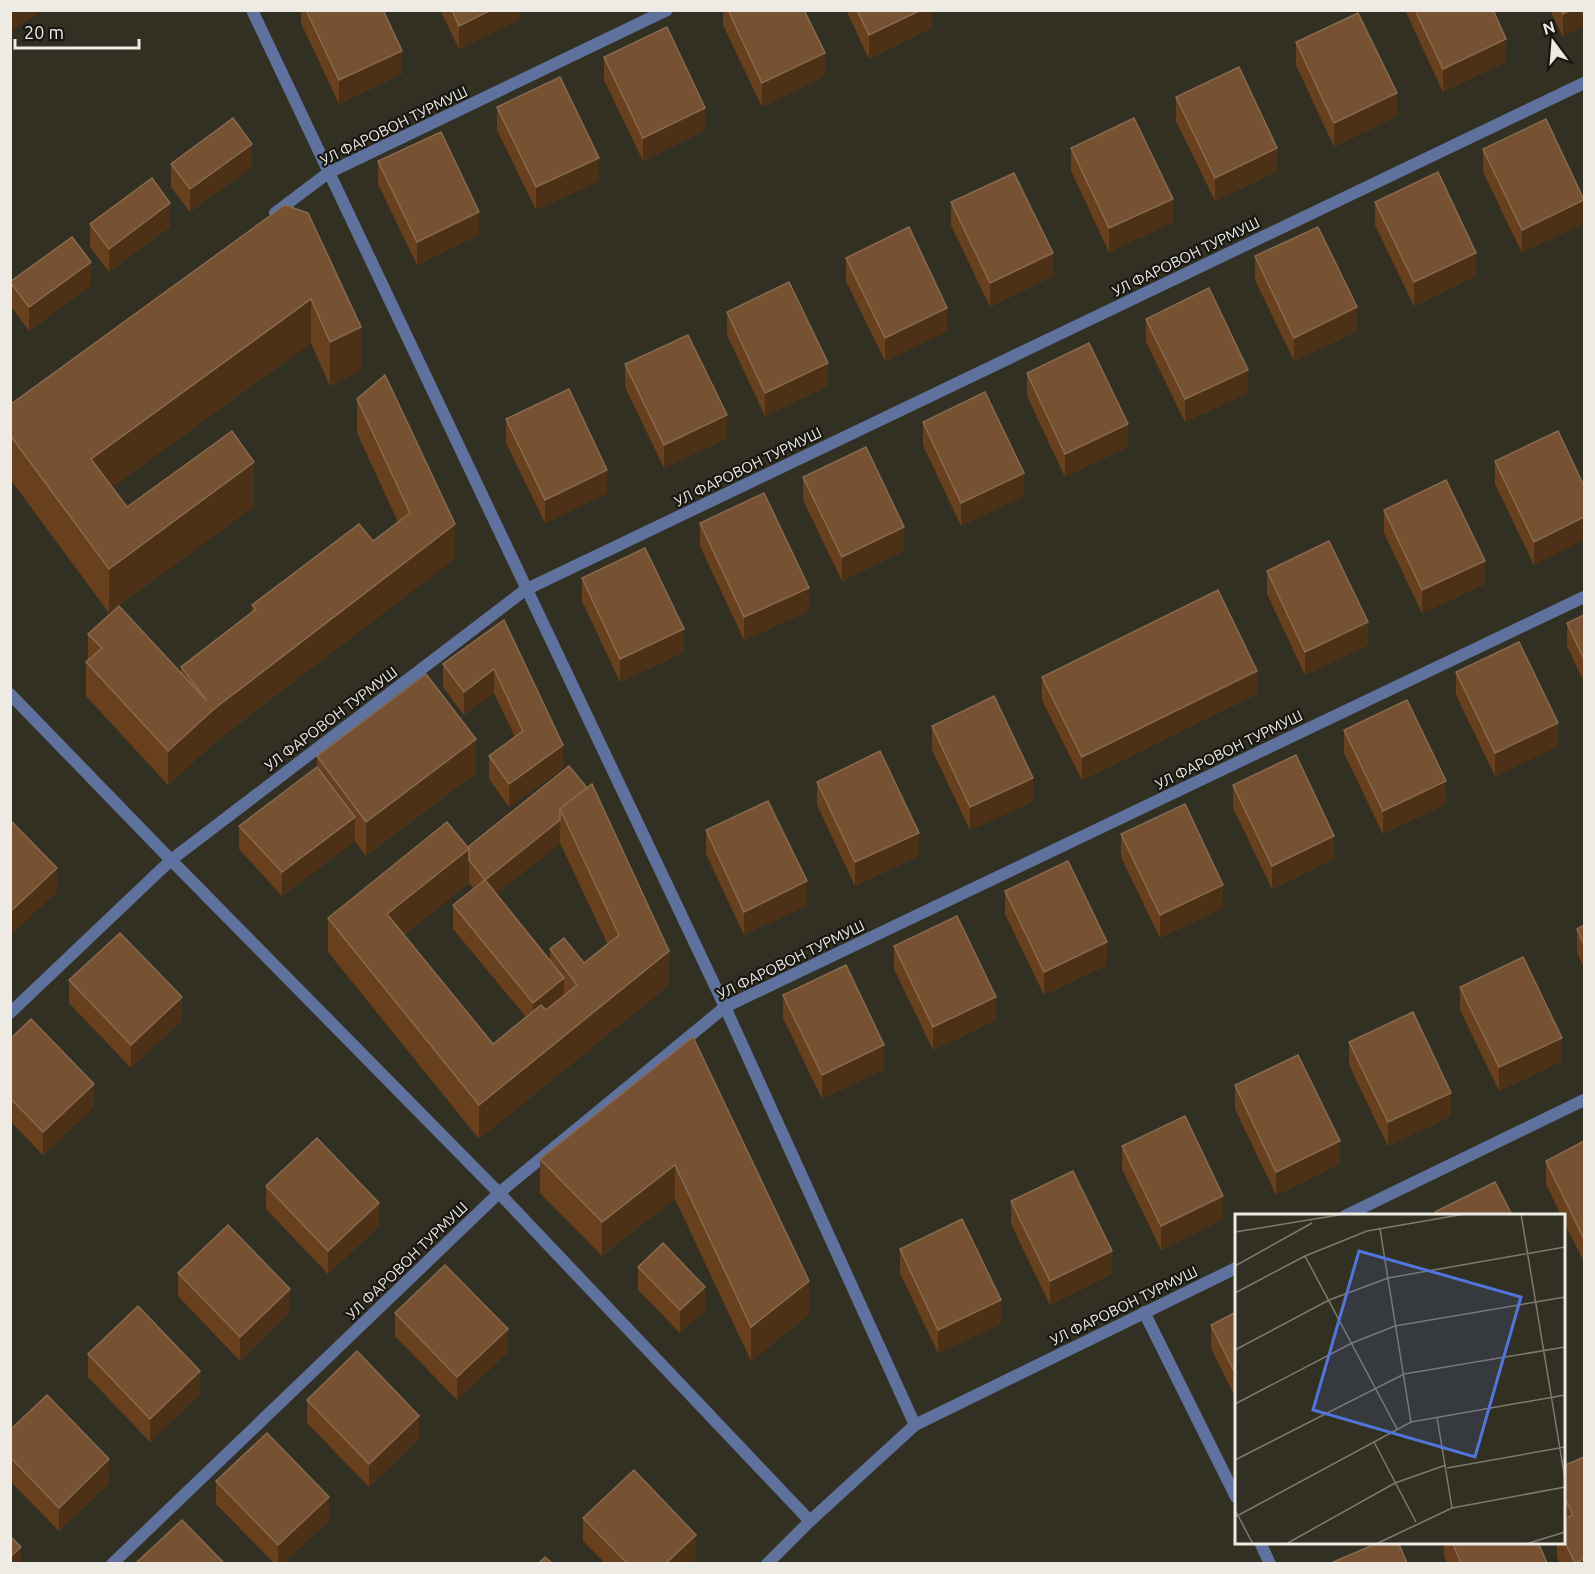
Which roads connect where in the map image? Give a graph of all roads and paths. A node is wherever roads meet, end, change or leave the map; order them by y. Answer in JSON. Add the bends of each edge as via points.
{"nodes":[{"id":1,"x":252,"y":10,"type":"edge"},
{"id":2,"x":667,"y":10,"type":"edge"},
{"id":3,"x":1584,"y":83,"type":"edge"},
{"id":4,"x":328,"y":173,"type":"junction"},
{"id":5,"x":261,"y":223,"type":"edge"},
{"id":6,"x":525,"y":590,"type":"junction"},
{"id":7,"x":1584,"y":597,"type":"edge"},
{"id":8,"x":10,"y":694,"type":"edge"},
{"id":9,"x":171,"y":860,"type":"junction"},
{"id":10,"x":725,"y":1007,"type":"junction"},
{"id":11,"x":10,"y":1013,"type":"edge"},
{"id":12,"x":1584,"y":1100,"type":"edge"},
{"id":13,"x":499,"y":1192,"type":"junction"},
{"id":14,"x":1347,"y":1214,"type":"edge"},
{"id":15,"x":1235,"y":1268,"type":"edge"},
{"id":16,"x":1144,"y":1312,"type":"junction"},
{"id":17,"x":915,"y":1425,"type":"junction"},
{"id":18,"x":1235,"y":1495,"type":"edge"},
{"id":19,"x":810,"y":1521,"type":"junction"},
{"id":20,"x":1261,"y":1544,"type":"edge"},
{"id":21,"x":112,"y":1563,"type":"edge"},
{"id":22,"x":767,"y":1563,"type":"edge"},
{"id":23,"x":1270,"y":1563,"type":"edge"}],
"edges":[{"from":1,"to":4,"type":"street"},
{"from":2,"to":4,"type":"street","name":"УЛ ФАРОВОН ТУРМУШ"},
{"from":3,"to":6,"type":"street","name":"УЛ ФАРОВОН ТУРМУШ"},
{"from":4,"to":5,"type":"street","name":"УЛ ФАРОВОН ТУРМУШ"},
{"from":4,"to":6,"type":"street"},
{"from":6,"to":9,"type":"street","name":"УЛ ФАРОВОН ТУРМУШ"},
{"from":6,"to":10,"type":"street"},
{"from":7,"to":10,"type":"street","name":"УЛ ФАРОВОН ТУРМУШ"},
{"from":8,"to":9,"type":"street"},
{"from":9,"to":11,"type":"street","name":"УЛ ФАРОВОН ТУРМУШ"},
{"from":9,"to":13,"type":"street"},
{"from":10,"to":13,"type":"street","name":"УЛ ФАРОВОН ТУРМУШ"},
{"from":10,"to":17,"type":"street"},
{"from":12,"to":14,"type":"street"},
{"from":13,"to":19,"type":"street"},
{"from":13,"to":21,"type":"street","name":"УЛ ФАРОВОН ТУРМУШ"},
{"from":15,"to":16,"type":"street","name":"УЛ ФАРОВОН ТУРМУШ"},
{"from":16,"to":17,"type":"street","name":"УЛ ФАРОВОН ТУРМУШ"},
{"from":16,"to":18,"type":"street"},
{"from":17,"to":19,"type":"street","name":"УЛ ФАРОВОН ТУРМУШ"},
{"from":19,"to":22,"type":"street","name":"УЛ ФАРОВОН ТУРМУШ"},
{"from":20,"to":23,"type":"street"}]}
